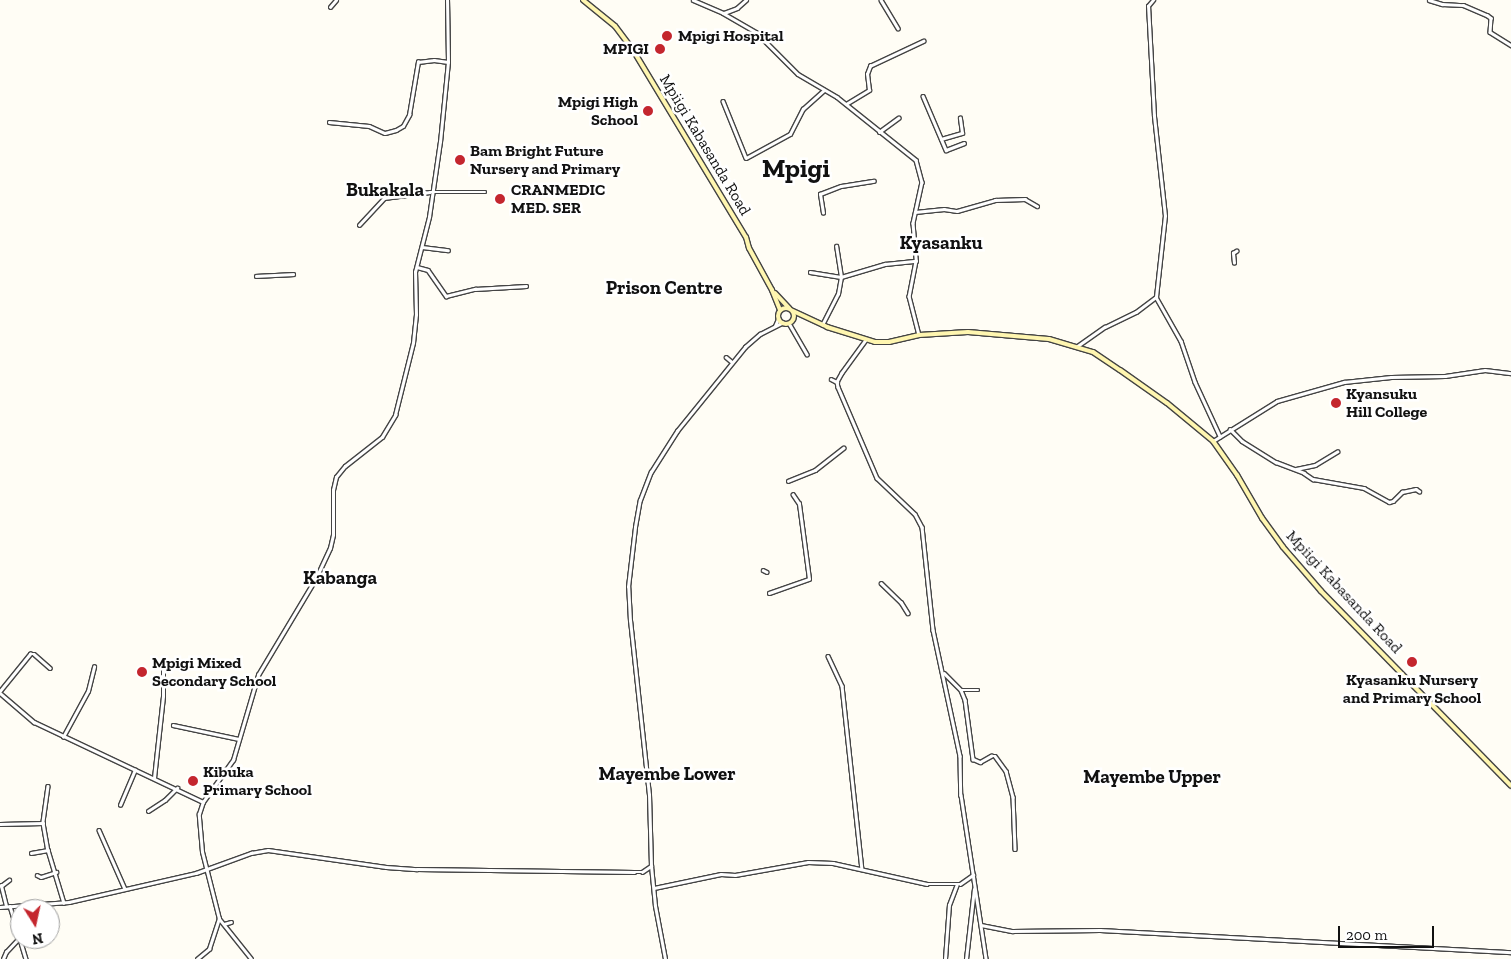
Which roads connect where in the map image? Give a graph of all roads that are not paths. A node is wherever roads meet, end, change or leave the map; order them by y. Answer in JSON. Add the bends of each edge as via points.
{"nodes":[{"id":1,"x":336,"y":0,"type":"edge"},
{"id":2,"x":447,"y":0,"type":"edge"},
{"id":3,"x":583,"y":0,"type":"edge"},
{"id":4,"x":693,"y":0,"type":"edge"},
{"id":5,"x":746,"y":0,"type":"edge"},
{"id":6,"x":881,"y":0,"type":"edge"},
{"id":7,"x":1153,"y":0,"type":"edge"},
{"id":8,"x":1429,"y":0,"type":"edge"},
{"id":9,"x":330,"y":7,"type":"dead end"},
{"id":10,"x":723,"y":13,"type":"junction"},
{"id":11,"x":898,"y":28,"type":"dead end"},
{"id":12,"x":923,"y":41,"type":"dead end"},
{"id":13,"x":1511,"y":45,"type":"edge"},
{"id":14,"x":448,"y":62,"type":"junction"},
{"id":15,"x":824,"y":90,"type":"junction"},
{"id":16,"x":923,"y":96,"type":"dead end"},
{"id":17,"x":723,"y":101,"type":"dead end"},
{"id":18,"x":845,"y":104,"type":"junction"},
{"id":19,"x":898,"y":118,"type":"dead end"},
{"id":20,"x":960,"y":118,"type":"dead end"},
{"id":21,"x":329,"y":122,"type":"dead end"},
{"id":22,"x":879,"y":132,"type":"junction"},
{"id":23,"x":942,"y":139,"type":"junction"},
{"id":24,"x":964,"y":143,"type":"dead end"},
{"id":25,"x":874,"y":181,"type":"dead end"},
{"id":26,"x":486,"y":192,"type":"dead end"},
{"id":27,"x":433,"y":193,"type":"junction"},
{"id":28,"x":1037,"y":206,"type":"dead end"},
{"id":29,"x":915,"y":212,"type":"junction"},
{"id":30,"x":822,"y":213,"type":"dead end"},
{"id":31,"x":359,"y":225,"type":"dead end"},
{"id":32,"x":836,"y":246,"type":"dead end"},
{"id":33,"x":422,"y":247,"type":"junction"},
{"id":34,"x":448,"y":250,"type":"dead end"},
{"id":35,"x":1236,"y":251,"type":"dead end"},
{"id":36,"x":916,"y":261,"type":"junction"},
{"id":37,"x":1234,"y":263,"type":"dead end"},
{"id":38,"x":417,"y":267,"type":"junction"},
{"id":39,"x":810,"y":272,"type":"dead end"},
{"id":40,"x":293,"y":274,"type":"dead end"},
{"id":41,"x":256,"y":276,"type":"dead end"},
{"id":42,"x":841,"y":277,"type":"junction"},
{"id":43,"x":526,"y":286,"type":"dead end"},
{"id":44,"x":772,"y":290,"type":"junction"},
{"id":45,"x":1156,"y":297,"type":"junction"},
{"id":46,"x":780,"y":310,"type":"junction"},
{"id":47,"x":791,"y":310,"type":"junction"},
{"id":48,"x":805,"y":317,"type":"junction"},
{"id":49,"x":778,"y":318,"type":"junction"},
{"id":50,"x":793,"y":319,"type":"junction"},
{"id":51,"x":782,"y":323,"type":"junction"},
{"id":52,"x":789,"y":323,"type":"junction"},
{"id":53,"x":822,"y":325,"type":"junction"},
{"id":54,"x":774,"y":327,"type":"junction"},
{"id":55,"x":919,"y":335,"type":"junction"},
{"id":56,"x":866,"y":340,"type":"junction"},
{"id":57,"x":1076,"y":347,"type":"junction"},
{"id":58,"x":807,"y":354,"type":"dead end"},
{"id":59,"x":726,"y":357,"type":"dead end"},
{"id":60,"x":732,"y":362,"type":"junction"},
{"id":61,"x":1511,"y":373,"type":"edge"},
{"id":62,"x":831,"y":379,"type":"dead end"},
{"id":63,"x":838,"y":382,"type":"junction"},
{"id":64,"x":1230,"y":429,"type":"junction"},
{"id":65,"x":1220,"y":436,"type":"junction"},
{"id":66,"x":1213,"y":442,"type":"junction"},
{"id":67,"x":844,"y":448,"type":"dead end"},
{"id":68,"x":1337,"y":452,"type":"dead end"},
{"id":69,"x":1296,"y":469,"type":"junction"},
{"id":70,"x":788,"y":481,"type":"dead end"},
{"id":71,"x":1419,"y":490,"type":"dead end"},
{"id":72,"x":793,"y":495,"type":"dead end"},
{"id":73,"x":763,"y":570,"type":"dead end"},
{"id":74,"x":767,"y":572,"type":"dead end"},
{"id":75,"x":881,"y":583,"type":"dead end"},
{"id":76,"x":769,"y":593,"type":"dead end"},
{"id":77,"x":908,"y":613,"type":"dead end"},
{"id":78,"x":828,"y":656,"type":"dead end"},
{"id":79,"x":162,"y":660,"type":"dead end"},
{"id":80,"x":94,"y":667,"type":"dead end"},
{"id":81,"x":50,"y":668,"type":"dead end"},
{"id":82,"x":943,"y":672,"type":"junction"},
{"id":83,"x":961,"y":690,"type":"junction"},
{"id":84,"x":978,"y":690,"type":"dead end"},
{"id":85,"x":0,"y":692,"type":"edge"},
{"id":86,"x":173,"y":725,"type":"dead end"},
{"id":87,"x":63,"y":737,"type":"junction"},
{"id":88,"x":240,"y":739,"type":"junction"},
{"id":89,"x":135,"y":770,"type":"junction"},
{"id":90,"x":154,"y":778,"type":"junction"},
{"id":91,"x":48,"y":786,"type":"dead end"},
{"id":92,"x":1511,"y":786,"type":"edge"},
{"id":93,"x":177,"y":788,"type":"junction"},
{"id":94,"x":203,"y":802,"type":"junction"},
{"id":95,"x":120,"y":805,"type":"dead end"},
{"id":96,"x":148,"y":811,"type":"dead end"},
{"id":97,"x":43,"y":823,"type":"junction"},
{"id":98,"x":0,"y":824,"type":"edge"},
{"id":99,"x":99,"y":830,"type":"dead end"},
{"id":100,"x":1015,"y":849,"type":"dead end"},
{"id":101,"x":48,"y":850,"type":"junction"},
{"id":102,"x":31,"y":853,"type":"dead end"},
{"id":103,"x":651,"y":866,"type":"junction"},
{"id":104,"x":206,"y":869,"type":"junction"},
{"id":105,"x":862,"y":869,"type":"junction"},
{"id":106,"x":56,"y":872,"type":"junction"},
{"id":107,"x":973,"y":874,"type":"junction"},
{"id":108,"x":36,"y":875,"type":"dead end"},
{"id":109,"x":9,"y":880,"type":"dead end"},
{"id":110,"x":957,"y":884,"type":"junction"},
{"id":111,"x":974,"y":886,"type":"junction"},
{"id":112,"x":654,"y":888,"type":"junction"},
{"id":113,"x":125,"y":889,"type":"junction"},
{"id":114,"x":60,"y":903,"type":"edge"},
{"id":115,"x":64,"y":903,"type":"junction"},
{"id":116,"x":10,"y":906,"type":"edge"},
{"id":117,"x":0,"y":907,"type":"edge"},
{"id":118,"x":6,"y":907,"type":"junction"},
{"id":119,"x":219,"y":919,"type":"junction"},
{"id":120,"x":231,"y":922,"type":"dead end"},
{"id":121,"x":224,"y":924,"type":"junction"},
{"id":122,"x":981,"y":926,"type":"junction"},
{"id":123,"x":10,"y":948,"type":"edge"},
{"id":124,"x":1511,"y":952,"type":"edge"},
{"id":125,"x":3,"y":959,"type":"edge"},
{"id":126,"x":197,"y":959,"type":"edge"},
{"id":127,"x":251,"y":959,"type":"edge"},
{"id":128,"x":665,"y":959,"type":"edge"},
{"id":129,"x":945,"y":959,"type":"edge"},
{"id":130,"x":966,"y":959,"type":"edge"},
{"id":131,"x":986,"y":959,"type":"edge"}],
"edges":[{"from":1,"to":9,"type":"street"},
{"from":2,"to":14,"type":"street"},
{"from":3,"to":44,"type":"main road","name":"Mpiigi Kabasanda Road","via":[[623,36],[746,237]]},
{"from":4,"to":10,"type":"street"},
{"from":5,"to":10,"type":"street","via":[[737,8]]},
{"from":6,"to":11,"type":"street"},
{"from":7,"to":45,"type":"street","via":[[1148,6],[1154,116],[1165,216]]},
{"from":8,"to":13,"type":"street","via":[[1463,5],[1487,15],[1492,21],[1490,32]]},
{"from":10,"to":15,"type":"street","via":[[756,32],[798,74]]},
{"from":12,"to":18,"type":"street","via":[[870,66],[867,74],[869,90]]},
{"from":14,"to":21,"type":"street","via":[[418,62],[409,115],[403,126],[396,130],[385,132],[369,126]]},
{"from":14,"to":27,"type":"street"},
{"from":15,"to":17,"type":"street","via":[[803,109],[790,134],[746,158]]},
{"from":15,"to":18,"type":"street"},
{"from":16,"to":23,"type":"street"},
{"from":18,"to":22,"type":"street"},
{"from":19,"to":22,"type":"street"},
{"from":20,"to":23,"type":"street","via":[[962,133]]},
{"from":22,"to":29,"type":"street","via":[[916,160],[922,182]]},
{"from":23,"to":24,"type":"street","via":[[946,150]]},
{"from":25,"to":30,"type":"street","via":[[841,186],[820,194]]},
{"from":26,"to":27,"type":"street"},
{"from":27,"to":31,"type":"street","via":[[384,198]]},
{"from":27,"to":33,"type":"street"},
{"from":28,"to":29,"type":"street","via":[[1025,199],[995,200],[957,211]]},
{"from":29,"to":36,"type":"street","via":[[912,227]]},
{"from":32,"to":42,"type":"street"},
{"from":33,"to":34,"type":"street"},
{"from":33,"to":38,"type":"street"},
{"from":35,"to":37,"type":"street","via":[[1233,253]]},
{"from":36,"to":42,"type":"street","via":[[885,264]]},
{"from":36,"to":55,"type":"street","via":[[909,298]]},
{"from":38,"to":43,"type":"street","via":[[428,270],[446,296],[475,288]]},
{"from":38,"to":88,"type":"street","via":[[413,343],[395,415],[382,438],[345,466],[336,477],[330,548],[316,578],[258,675]]},
{"from":39,"to":42,"type":"street"},
{"from":40,"to":41,"type":"street"},
{"from":42,"to":53,"type":"street","via":[[838,294]]},
{"from":44,"to":46,"type":"main road","name":"Mpiigi Kabasanda Road"},
{"from":44,"to":47,"type":"main road","name":"Mpiigi Kabasanda Road"},
{"from":45,"to":57,"type":"street"},
{"from":45,"to":65,"type":"street","via":[[1181,341],[1195,382]]},
{"from":46,"to":47,"type":"main road"},
{"from":46,"to":49,"type":"main road"},
{"from":47,"to":48,"type":"main road","name":"Mpiigi Kabasanda Road"},
{"from":47,"to":50,"type":"main road"},
{"from":48,"to":50,"type":"main road"},
{"from":48,"to":53,"type":"main road","name":"Mpiigi Kabasanda Road"},
{"from":49,"to":51,"type":"main road"},
{"from":49,"to":54,"type":"street"},
{"from":50,"to":52,"type":"main road"},
{"from":51,"to":52,"type":"main road"},
{"from":51,"to":54,"type":"street"},
{"from":52,"to":58,"type":"street"},
{"from":53,"to":56,"type":"main road","name":"Mpiigi Kabasanda Road"},
{"from":54,"to":60,"type":"street","via":[[760,334]]},
{"from":55,"to":56,"type":"main road","name":"Mpiigi Kabasanda Road","via":[[889,342]]},
{"from":55,"to":57,"type":"main road","name":"Mpiigi Kabasanda Road","via":[[986,333],[1049,339]]},
{"from":56,"to":63,"type":"street"},
{"from":57,"to":66,"type":"main road","name":"Mpiigi Kabasanda Road","via":[[1093,352],[1132,378],[1168,403]]},
{"from":59,"to":60,"type":"street"},
{"from":60,"to":103,"type":"street","via":[[658,459],[640,500],[635,528],[628,599],[649,796]]},
{"from":61,"to":64,"type":"street","via":[[1485,370],[1445,376],[1344,382],[1277,401]]},
{"from":62,"to":63,"type":"street"},
{"from":63,"to":82,"type":"street","via":[[839,392],[877,478],[915,514],[922,526],[933,630]]},
{"from":64,"to":65,"type":"street"},
{"from":64,"to":69,"type":"street","via":[[1276,462]]},
{"from":65,"to":66,"type":"street"},
{"from":66,"to":92,"type":"main road","name":"Mpiigi Kabasanda Road","via":[[1283,547],[1321,591]]},
{"from":67,"to":70,"type":"street","via":[[815,470]]},
{"from":68,"to":69,"type":"street","via":[[1315,465]]},
{"from":69,"to":71,"type":"street","via":[[1313,479],[1364,488],[1388,502],[1394,501],[1402,492]]},
{"from":72,"to":76,"type":"street","via":[[800,509],[809,579]]},
{"from":73,"to":74,"type":"street"},
{"from":75,"to":77,"type":"street"},
{"from":78,"to":105,"type":"street","via":[[842,686]]},
{"from":79,"to":90,"type":"street","via":[[163,696]]},
{"from":80,"to":87,"type":"street","via":[[88,691]]},
{"from":81,"to":85,"type":"street","via":[[30,654]]},
{"from":82,"to":83,"type":"street"},
{"from":82,"to":107,"type":"street","via":[[960,756],[961,795]]},
{"from":83,"to":84,"type":"street"},
{"from":83,"to":100,"type":"street","via":[[973,759],[980,762],[995,756],[1006,771],[1013,797]]},
{"from":85,"to":87,"type":"street","via":[[34,722]]},
{"from":86,"to":88,"type":"street"},
{"from":87,"to":89,"type":"street"},
{"from":88,"to":94,"type":"street","via":[[233,760]]},
{"from":89,"to":90,"type":"street"},
{"from":89,"to":95,"type":"street"},
{"from":90,"to":93,"type":"street"},
{"from":91,"to":97,"type":"street"},
{"from":93,"to":94,"type":"street"},
{"from":93,"to":96,"type":"street"},
{"from":94,"to":104,"type":"street","via":[[198,824]]},
{"from":97,"to":98,"type":"street"},
{"from":97,"to":101,"type":"street"},
{"from":99,"to":113,"type":"street"},
{"from":101,"to":102,"type":"street"},
{"from":101,"to":106,"type":"street"},
{"from":103,"to":104,"type":"street","via":[[634,872],[417,869],[268,850]]},
{"from":103,"to":112,"type":"street"},
{"from":104,"to":113,"type":"street"},
{"from":104,"to":119,"type":"street"},
{"from":105,"to":110,"type":"street","via":[[927,884]]},
{"from":105,"to":112,"type":"street","via":[[833,863],[798,862]]},
{"from":106,"to":108,"type":"street","via":[[41,877]]},
{"from":106,"to":115,"type":"street"},
{"from":107,"to":110,"type":"street"},
{"from":107,"to":111,"type":"street"},
{"from":109,"to":118,"type":"street","via":[[1,886]]},
{"from":110,"to":129,"type":"street","via":[[949,905]]},
{"from":111,"to":122,"type":"street"},
{"from":111,"to":130,"type":"street"},
{"from":112,"to":128,"type":"street"},
{"from":113,"to":115,"type":"street"},
{"from":114,"to":115,"type":"street"},
{"from":116,"to":118,"type":"street"},
{"from":117,"to":118,"type":"street"},
{"from":119,"to":121,"type":"street"},
{"from":119,"to":126,"type":"street","via":[[209,949]]},
{"from":120,"to":121,"type":"street"},
{"from":121,"to":127,"type":"street"},
{"from":122,"to":124,"type":"street","via":[[1012,931],[1100,930]]},
{"from":122,"to":131,"type":"street"},
{"from":123,"to":125,"type":"street"}]}
